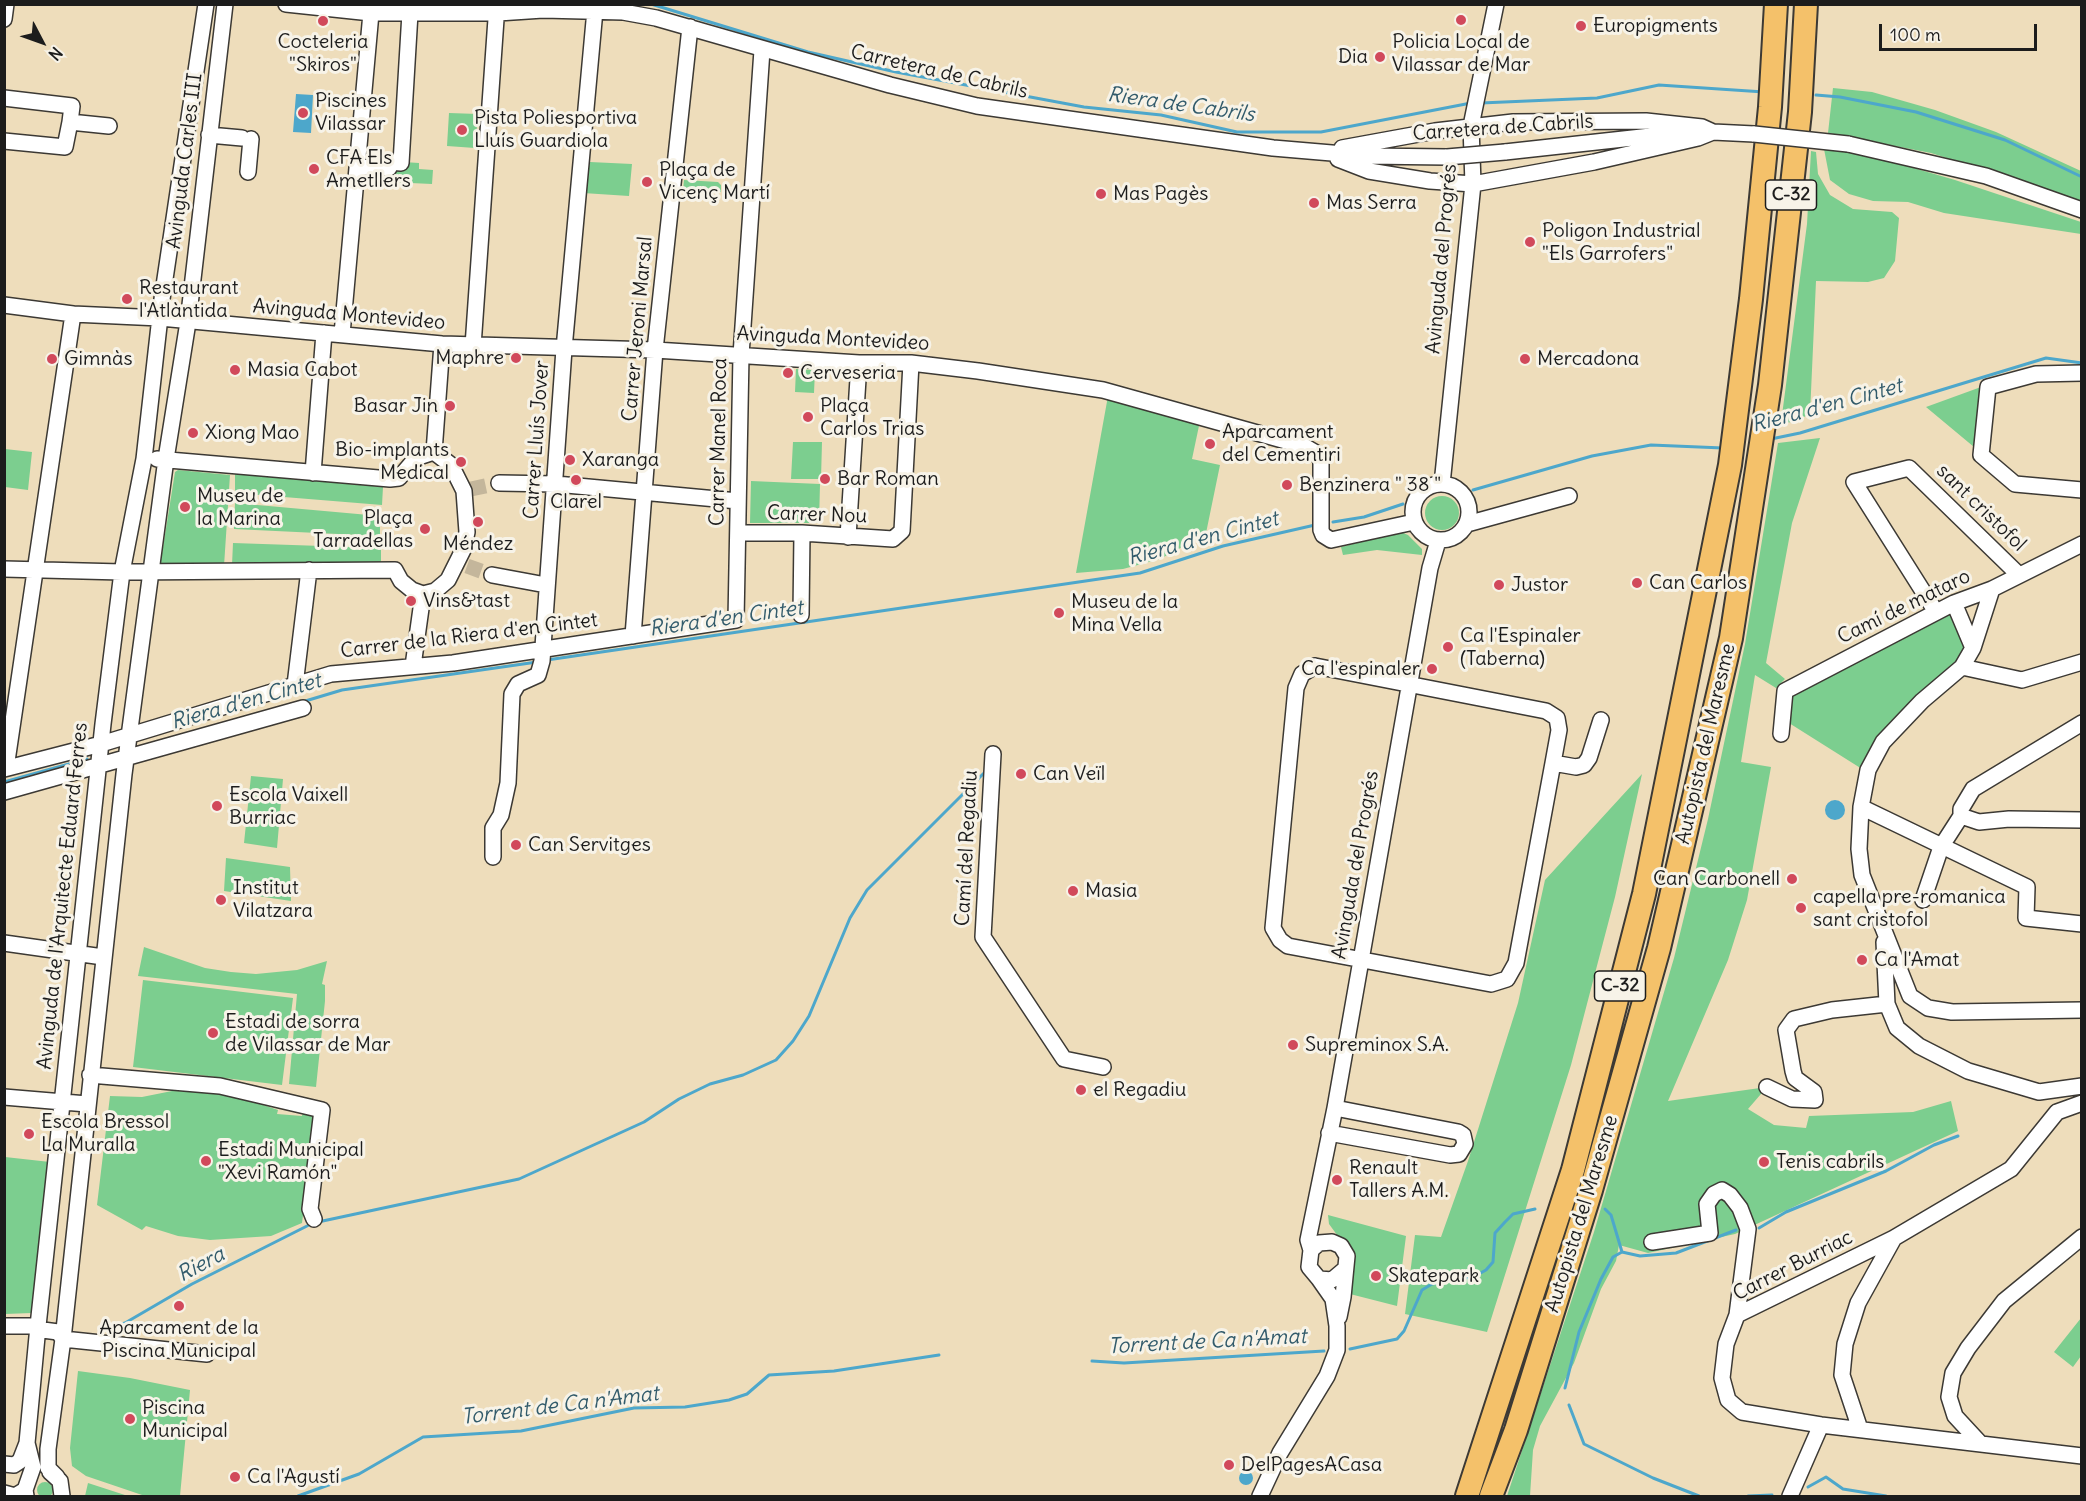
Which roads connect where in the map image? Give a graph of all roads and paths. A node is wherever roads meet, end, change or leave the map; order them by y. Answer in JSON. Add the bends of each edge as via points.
{"nodes":[{"id":1,"x":6,"y":4,"type":"edge"},
{"id":2,"x":206,"y":4,"type":"edge"},
{"id":3,"x":225,"y":4,"type":"edge"},
{"id":4,"x":286,"y":4,"type":"edge"},
{"id":5,"x":1497,"y":4,"type":"edge"},
{"id":6,"x":1776,"y":4,"type":"edge"},
{"id":7,"x":1806,"y":4,"type":"edge"},
{"id":8,"x":595,"y":10,"type":"junction"},
{"id":9,"x":371,"y":13,"type":"junction"},
{"id":10,"x":410,"y":13,"type":"junction"},
{"id":11,"x":498,"y":13,"type":"junction"},
{"id":12,"x":4,"y":19,"type":"edge"},
{"id":13,"x":690,"y":27,"type":"junction"},
{"id":14,"x":762,"y":50,"type":"junction"},
{"id":15,"x":199,"y":55,"type":"junction"},
{"id":16,"x":218,"y":59,"type":"junction"},
{"id":17,"x":4,"y":98,"type":"edge"},
{"id":18,"x":70,"y":122,"type":"junction"},
{"id":19,"x":108,"y":126,"type":"dead end"},
{"id":20,"x":1471,"y":126,"type":"junction"},
{"id":21,"x":1713,"y":132,"type":"junction"},
{"id":22,"x":209,"y":135,"type":"junction"},
{"id":23,"x":4,"y":141,"type":"edge"},
{"id":24,"x":1322,"y":152,"type":"junction"},
{"id":25,"x":357,"y":167,"type":"junction"},
{"id":26,"x":248,"y":172,"type":"dead end"},
{"id":27,"x":1473,"y":184,"type":"junction"},
{"id":28,"x":2082,"y":210,"type":"edge"},
{"id":29,"x":4,"y":306,"type":"edge"},
{"id":30,"x":73,"y":314,"type":"junction"},
{"id":31,"x":160,"y":318,"type":"junction"},
{"id":32,"x":188,"y":322,"type":"junction"},
{"id":33,"x":324,"y":333,"type":"junction"},
{"id":34,"x":342,"y":334,"type":"junction"},
{"id":35,"x":442,"y":344,"type":"junction"},
{"id":36,"x":473,"y":346,"type":"junction"},
{"id":37,"x":564,"y":350,"type":"junction"},
{"id":38,"x":655,"y":350,"type":"junction"},
{"id":39,"x":741,"y":355,"type":"junction"},
{"id":40,"x":859,"y":363,"type":"junction"},
{"id":41,"x":911,"y":363,"type":"junction"},
{"id":42,"x":2082,"y":373,"type":"edge"},
{"id":43,"x":434,"y":452,"type":"junction"},
{"id":44,"x":144,"y":459,"type":"junction"},
{"id":45,"x":166,"y":459,"type":"junction"},
{"id":46,"x":313,"y":473,"type":"junction"},
{"id":47,"x":499,"y":483,"type":"tunnel mouth"},
{"id":48,"x":556,"y":484,"type":"junction"},
{"id":49,"x":1442,"y":484,"type":"junction"},
{"id":50,"x":2082,"y":490,"type":"edge"},
{"id":51,"x":646,"y":493,"type":"junction"},
{"id":52,"x":1569,"y":496,"type":"dead end"},
{"id":53,"x":738,"y":501,"type":"junction"},
{"id":54,"x":1414,"y":522,"type":"junction"},
{"id":55,"x":1467,"y":524,"type":"junction"},
{"id":56,"x":739,"y":533,"type":"junction"},
{"id":57,"x":802,"y":533,"type":"junction"},
{"id":58,"x":848,"y":537,"type":"junction"},
{"id":59,"x":1438,"y":541,"type":"junction"},
{"id":60,"x":2082,"y":544,"type":"edge"},
{"id":61,"x":4,"y":568,"type":"edge"},
{"id":62,"x":36,"y":570,"type":"junction"},
{"id":63,"x":309,"y":570,"type":"junction"},
{"id":64,"x":122,"y":572,"type":"junction"},
{"id":65,"x":151,"y":572,"type":"junction"},
{"id":66,"x":492,"y":575,"type":"tunnel mouth"},
{"id":67,"x":2019,"y":575,"type":"junction"},
{"id":68,"x":546,"y":585,"type":"junction"},
{"id":69,"x":1992,"y":589,"type":"junction"},
{"id":70,"x":423,"y":594,"type":"junction"},
{"id":71,"x":1954,"y":603,"type":"junction"},
{"id":72,"x":1936,"y":612,"type":"junction"},
{"id":73,"x":801,"y":615,"type":"dead end"},
{"id":74,"x":736,"y":620,"type":"joint"},
{"id":75,"x":633,"y":636,"type":"junction"},
{"id":76,"x":1973,"y":648,"type":"junction"},
{"id":77,"x":543,"y":650,"type":"junction"},
{"id":78,"x":2082,"y":662,"type":"edge"},
{"id":79,"x":413,"y":666,"type":"junction"},
{"id":80,"x":1962,"y":667,"type":"junction"},
{"id":81,"x":295,"y":685,"type":"junction"},
{"id":82,"x":1410,"y":685,"type":"junction"},
{"id":83,"x":303,"y":708,"type":"dead end"},
{"id":84,"x":1600,"y":720,"type":"dead end"},
{"id":85,"x":2082,"y":723,"type":"edge"},
{"id":86,"x":129,"y":733,"type":"junction"},
{"id":87,"x":1781,"y":734,"type":"dead end"},
{"id":88,"x":101,"y":744,"type":"junction"},
{"id":89,"x":993,"y":754,"type":"dead end"},
{"id":90,"x":130,"y":758,"type":"junction"},
{"id":91,"x":1553,"y":764,"type":"junction"},
{"id":92,"x":100,"y":766,"type":"junction"},
{"id":93,"x":5,"y":768,"type":"edge"},
{"id":94,"x":4,"y":792,"type":"edge"},
{"id":95,"x":1861,"y":807,"type":"junction"},
{"id":96,"x":1961,"y":816,"type":"junction"},
{"id":97,"x":2082,"y":820,"type":"edge"},
{"id":98,"x":1941,"y":847,"type":"junction"},
{"id":99,"x":493,"y":857,"type":"dead end"},
{"id":100,"x":1923,"y":900,"type":"dead end"},
{"id":101,"x":2082,"y":924,"type":"edge"},
{"id":102,"x":1883,"y":927,"type":"junction"},
{"id":103,"x":4,"y":943,"type":"edge"},
{"id":104,"x":78,"y":952,"type":"junction"},
{"id":105,"x":103,"y":957,"type":"junction"},
{"id":106,"x":1360,"y":958,"type":"junction"},
{"id":107,"x":1887,"y":1004,"type":"junction"},
{"id":108,"x":2082,"y":1010,"type":"edge"},
{"id":109,"x":1103,"y":1067,"type":"dead end"},
{"id":110,"x":90,"y":1075,"type":"junction"},
{"id":111,"x":2082,"y":1086,"type":"edge"},
{"id":112,"x":1767,"y":1087,"type":"dead end"},
{"id":113,"x":2039,"y":1092,"type":"junction"},
{"id":114,"x":4,"y":1097,"type":"edge"},
{"id":115,"x":60,"y":1102,"type":"junction"},
{"id":116,"x":2082,"y":1103,"type":"edge"},
{"id":117,"x":87,"y":1104,"type":"junction"},
{"id":118,"x":1335,"y":1108,"type":"junction"},
{"id":119,"x":2057,"y":1112,"type":"junction"},
{"id":120,"x":1329,"y":1133,"type":"junction"},
{"id":121,"x":1317,"y":1197,"type":"junction"},
{"id":122,"x":314,"y":1219,"type":"dead end"},
{"id":123,"x":2082,"y":1237,"type":"edge"},
{"id":124,"x":1894,"y":1238,"type":"junction"},
{"id":125,"x":1332,"y":1242,"type":"junction"},
{"id":126,"x":1652,"y":1242,"type":"dead end"},
{"id":127,"x":1311,"y":1250,"type":"junction"},
{"id":128,"x":1345,"y":1269,"type":"junction"},
{"id":129,"x":1319,"y":1279,"type":"junction"},
{"id":130,"x":1737,"y":1315,"type":"junction"},
{"id":131,"x":4,"y":1326,"type":"edge"},
{"id":132,"x":38,"y":1326,"type":"junction"},
{"id":133,"x":1337,"y":1326,"type":"junction"},
{"id":134,"x":63,"y":1340,"type":"junction"},
{"id":135,"x":207,"y":1354,"type":"dead end"},
{"id":136,"x":1821,"y":1425,"type":"junction"},
{"id":137,"x":1860,"y":1429,"type":"junction"},
{"id":138,"x":27,"y":1443,"type":"junction"},
{"id":139,"x":1980,"y":1443,"type":"junction"},
{"id":140,"x":2082,"y":1456,"type":"edge"},
{"id":141,"x":4,"y":1464,"type":"edge"},
{"id":142,"x":57,"y":1477,"type":"junction"},
{"id":143,"x":26,"y":1488,"type":"edge"},
{"id":144,"x":4,"y":1493,"type":"edge"},
{"id":145,"x":62,"y":1497,"type":"edge"},
{"id":146,"x":1260,"y":1497,"type":"edge"},
{"id":147,"x":1467,"y":1497,"type":"edge"},
{"id":148,"x":1491,"y":1497,"type":"edge"},
{"id":149,"x":1790,"y":1497,"type":"edge"}],
"edges":[{"from":1,"to":12,"type":"street"},
{"from":2,"to":15,"type":"street","name":"Avinguda Carles III"},
{"from":3,"to":16,"type":"street","name":"Avinguda Carles III"},
{"from":4,"to":9,"type":"street","name":"Carretera de Cabrils"},
{"from":5,"to":20,"type":"street","name":"Avinguda del Progrés"},
{"from":6,"to":147,"type":"highway","name":"Autopista del Maresme","number":"C-32","via":[[1767,130],[1730,465],[1644,894],[1574,1170]]},
{"from":7,"to":148,"type":"highway","name":"Autopista del Maresme","number":"C-32","via":[[1800,112],[1770,385],[1731,638],[1659,948],[1591,1190],[1516,1430]]},
{"from":8,"to":11,"type":"street","name":"Carretera de Cabrils"},
{"from":8,"to":13,"type":"street","name":"Carretera de Cabrils"},
{"from":8,"to":37,"type":"street","name":"Carrer Lluís Jover"},
{"from":9,"to":10,"type":"street","name":"Carretera de Cabrils"},
{"from":9,"to":25,"type":"street"},
{"from":10,"to":11,"type":"street","name":"Carretera de Cabrils"},
{"from":10,"to":25,"type":"street","via":[[401,163],[389,162],[389,168]]},
{"from":11,"to":36,"type":"street"},
{"from":13,"to":14,"type":"street","name":"Carretera de Cabrils"},
{"from":13,"to":38,"type":"street","name":"Carrer Jeroni Marsal"},
{"from":14,"to":24,"type":"street","name":"Carretera de Cabrils","via":[[976,106]]},
{"from":14,"to":39,"type":"street","name":"Carrer Manel Roca"},
{"from":15,"to":16,"type":"street","via":[[204,46],[213,46]]},
{"from":15,"to":31,"type":"street","name":"Avinguda Carles III"},
{"from":16,"to":22,"type":"street","name":"Avinguda Carles III"},
{"from":17,"to":18,"type":"street","via":[[72,106]]},
{"from":18,"to":19,"type":"street"},
{"from":18,"to":23,"type":"street","via":[[65,147]]},
{"from":20,"to":21,"type":"street","via":[[1646,121],[1702,126]]},
{"from":20,"to":24,"type":"street"},
{"from":20,"to":27,"type":"street","name":"Avinguda del Progrés"},
{"from":21,"to":24,"type":"street","name":"Carretera de Cabrils","bridge":true,"via":[[1447,157]]},
{"from":21,"to":27,"type":"street","via":[[1594,162]]},
{"from":21,"to":28,"type":"street","name":"Carretera de Cabrils","bridge":true,"via":[[1848,144],[1986,176]]},
{"from":22,"to":26,"type":"street","via":[[247,139]]},
{"from":22,"to":32,"type":"street","name":"Avinguda Carles III"},
{"from":24,"to":27,"type":"street","via":[[1369,171]]},
{"from":25,"to":34,"type":"street"},
{"from":27,"to":49,"type":"street","name":"Avinguda del Progrés"},
{"from":29,"to":30,"type":"street","name":"Avinguda Montevideo"},
{"from":30,"to":31,"type":"street","name":"Avinguda Montevideo"},
{"from":30,"to":62,"type":"street"},
{"from":31,"to":32,"type":"street","name":"Avinguda Montevideo"},
{"from":31,"to":44,"type":"street","name":"Avinguda de l'Arquitecte Eduard Ferres"},
{"from":32,"to":33,"type":"street","name":"Avinguda Montevideo"},
{"from":32,"to":45,"type":"street"},
{"from":33,"to":34,"type":"street","name":"Avinguda Montevideo"},
{"from":33,"to":46,"type":"street"},
{"from":34,"to":35,"type":"street","name":"Avinguda Montevideo"},
{"from":35,"to":36,"type":"street","name":"Avinguda Montevideo"},
{"from":35,"to":43,"type":"street"},
{"from":36,"to":37,"type":"street","name":"Avinguda Montevideo"},
{"from":37,"to":38,"type":"street","name":"Avinguda Montevideo"},
{"from":37,"to":48,"type":"street","name":"Carrer Lluís Jover"},
{"from":38,"to":39,"type":"street","name":"Avinguda Montevideo"},
{"from":38,"to":51,"type":"street","name":"Carrer Jeroni Marsal"},
{"from":39,"to":40,"type":"street","name":"Avinguda Montevideo"},
{"from":39,"to":53,"type":"street","name":"Carrer Manel Roca"},
{"from":40,"to":41,"type":"street","name":"Avinguda Montevideo"},
{"from":40,"to":58,"type":"street"},
{"from":41,"to":54,"type":"street","name":"Avinguda Montevideo","via":[[1103,390],[1304,446],[1321,460],[1321,530],[1330,540]]},
{"from":41,"to":58,"type":"street","name":"Carrer Nou","via":[[902,531],[893,539]]},
{"from":42,"to":50,"type":"street","via":[[2036,374],[1988,387],[1981,455],[2015,484]]},
{"from":43,"to":46,"type":"street","via":[[416,458],[399,478]]},
{"from":43,"to":70,"type":"street","via":[[451,465],[464,491],[467,532],[458,563],[448,580],[435,591]]},
{"from":44,"to":45,"type":"street"},
{"from":44,"to":64,"type":"street","name":"Avinguda de l'Arquitecte Eduard Ferres"},
{"from":45,"to":46,"type":"street"},
{"from":45,"to":65,"type":"street"},
{"from":47,"to":48,"type":"street"},
{"from":48,"to":51,"type":"street"},
{"from":48,"to":68,"type":"street","name":"Carrer Lluís Jover"},
{"from":49,"to":54,"type":"street","via":[[1432,485],[1417,497]]},
{"from":49,"to":55,"type":"street","via":[[1455,488],[1465,498],[1469,510]]},
{"from":51,"to":53,"type":"street"},
{"from":51,"to":75,"type":"street","name":"Carrer Jeroni Marsal"},
{"from":52,"to":55,"type":"street"},
{"from":53,"to":56,"type":"street","name":"Carrer Manel Roca"},
{"from":54,"to":59,"type":"street","via":[[1422,534]]},
{"from":55,"to":59,"type":"street","via":[[1452,538]]},
{"from":56,"to":57,"type":"street","name":"Carrer Nou"},
{"from":56,"to":74,"type":"street","name":"Carrer Manel Roca"},
{"from":57,"to":58,"type":"street","name":"Carrer Nou"},
{"from":57,"to":73,"type":"street"},
{"from":59,"to":82,"type":"street","name":"Avinguda del Progrés"},
{"from":60,"to":67,"type":"street","name":"Camí de mataro"},
{"from":61,"to":62,"type":"street"},
{"from":62,"to":64,"type":"street"},
{"from":62,"to":93,"type":"street"},
{"from":63,"to":65,"type":"street"},
{"from":63,"to":70,"type":"street","via":[[395,570],[401,581]]},
{"from":63,"to":81,"type":"street"},
{"from":64,"to":65,"type":"street"},
{"from":64,"to":88,"type":"street","name":"Avinguda de l'Arquitecte Eduard Ferres"},
{"from":65,"to":86,"type":"street"},
{"from":66,"to":68,"type":"street"},
{"from":67,"to":69,"type":"street","name":"Camí de mataro"},
{"from":67,"to":72,"type":"street","name":"sant cristofol","via":[[1909,468],[1854,482]]},
{"from":68,"to":77,"type":"street","name":"Carrer Lluís Jover"},
{"from":69,"to":71,"type":"street","name":"Camí de mataro"},
{"from":69,"to":76,"type":"street"},
{"from":70,"to":79,"type":"street"},
{"from":71,"to":72,"type":"street","name":"Camí de mataro"},
{"from":71,"to":76,"type":"street"},
{"from":72,"to":87,"type":"street","name":"Camí de mataro","via":[[1785,691]]},
{"from":74,"to":75,"type":"street","name":"Carrer de la Riera d'en Cintet"},
{"from":75,"to":77,"type":"street","name":"Carrer de la Riera d'en Cintet"},
{"from":76,"to":80,"type":"street"},
{"from":77,"to":79,"type":"street","name":"Carrer de la Riera d'en Cintet"},
{"from":77,"to":99,"type":"street","name":"Carrer Lluís Jover","via":[[538,675],[518,684],[512,694],[508,783],[501,815],[493,828]]},
{"from":78,"to":80,"type":"street","via":[[2022,680]]},
{"from":79,"to":81,"type":"street","name":"Carrer de la Riera d'en Cintet","via":[[332,674]]},
{"from":80,"to":95,"type":"street","via":[[1922,700],[1883,742],[1868,771]]},
{"from":81,"to":86,"type":"street","name":"Carrer de la Riera d'en Cintet"},
{"from":82,"to":91,"type":"street","via":[[1546,711],[1557,718],[1559,730]]},
{"from":82,"to":106,"type":"street","name":"Avinguda del Progrés"},
{"from":82,"to":106,"type":"street","via":[[1315,666],[1302,674],[1296,688],[1273,928],[1288,945]]},
{"from":83,"to":90,"type":"street"},
{"from":84,"to":91,"type":"street","via":[[1584,765]]},
{"from":85,"to":96,"type":"street","via":[[1973,789]]},
{"from":86,"to":88,"type":"street","name":"Carrer de la Riera d'en Cintet"},
{"from":86,"to":90,"type":"street"},
{"from":88,"to":92,"type":"street","name":"Avinguda de l'Arquitecte Eduard Ferres"},
{"from":88,"to":93,"type":"street","name":"Carrer de la Riera d'en Cintet"},
{"from":89,"to":109,"type":"street","name":"Camí del Regadiu","via":[[982,937],[1064,1059]]},
{"from":90,"to":92,"type":"street"},
{"from":90,"to":105,"type":"street"},
{"from":91,"to":106,"type":"street","via":[[1516,963],[1507,979],[1491,984]]},
{"from":92,"to":94,"type":"street"},
{"from":92,"to":104,"type":"street","name":"Avinguda de l'Arquitecte Eduard Ferres"},
{"from":95,"to":98,"type":"street"},
{"from":95,"to":102,"type":"street","via":[[1862,875]]},
{"from":96,"to":97,"type":"street","via":[[1979,822]]},
{"from":96,"to":98,"type":"street"},
{"from":98,"to":100,"type":"street"},
{"from":98,"to":101,"type":"street","via":[[2027,887],[2026,918]]},
{"from":102,"to":107,"type":"street"},
{"from":102,"to":108,"type":"street","via":[[1910,996],[1928,1008],[1952,1012]]},
{"from":103,"to":104,"type":"street"},
{"from":104,"to":105,"type":"street"},
{"from":104,"to":115,"type":"street","name":"Avinguda de l'Arquitecte Eduard Ferres"},
{"from":105,"to":110,"type":"street"},
{"from":106,"to":118,"type":"street","name":"Avinguda del Progrés"},
{"from":107,"to":112,"type":"street","via":[[1794,1019],[1786,1030],[1795,1078],[1814,1092],[1815,1100],[1792,1099]]},
{"from":107,"to":113,"type":"street","via":[[1897,1028],[1919,1046],[1968,1071]]},
{"from":110,"to":117,"type":"street"},
{"from":110,"to":122,"type":"street","via":[[220,1086],[322,1110],[310,1209]]},
{"from":111,"to":113,"type":"street"},
{"from":113,"to":119,"type":"street"},
{"from":114,"to":115,"type":"street"},
{"from":115,"to":117,"type":"street"},
{"from":115,"to":132,"type":"street","name":"Avinguda de l'Arquitecte Eduard Ferres"},
{"from":116,"to":119,"type":"street"},
{"from":117,"to":134,"type":"street"},
{"from":118,"to":120,"type":"street","name":"Avinguda del Progrés"},
{"from":118,"to":120,"type":"street","via":[[1458,1132],[1465,1144],[1459,1154],[1450,1155]]},
{"from":119,"to":124,"type":"street","name":"Carrer Burriac","via":[[2012,1169]]},
{"from":120,"to":121,"type":"street","name":"Avinguda del Progrés"},
{"from":121,"to":125,"type":"street","via":[[1319,1220]]},
{"from":121,"to":127,"type":"street","name":"Avinguda del Progrés","via":[[1308,1240]]},
{"from":123,"to":139,"type":"street","via":[[2004,1301],[1953,1373],[1949,1397],[1955,1416]]},
{"from":124,"to":130,"type":"street","name":"Carrer Burriac"},
{"from":124,"to":137,"type":"street","via":[[1858,1303],[1845,1344],[1842,1375]]},
{"from":125,"to":127,"type":"street","via":[[1318,1243]]},
{"from":125,"to":128,"type":"street","via":[[1345,1252]]},
{"from":126,"to":130,"type":"street","via":[[1710,1233],[1707,1204],[1722,1190],[1730,1195],[1748,1229]]},
{"from":127,"to":129,"type":"street","via":[[1308,1267]]},
{"from":128,"to":129,"type":"street","via":[[1332,1280]]},
{"from":128,"to":133,"type":"street"},
{"from":129,"to":133,"type":"street","via":[[1333,1299]]},
{"from":130,"to":136,"type":"street","name":"Carrer Burriac","via":[[1726,1344],[1722,1378],[1728,1400],[1742,1412]]},
{"from":131,"to":132,"type":"street"},
{"from":132,"to":134,"type":"street","via":[[58,1332]]},
{"from":132,"to":138,"type":"street","name":"Avinguda de l'Arquitecte Eduard Ferres"},
{"from":133,"to":146,"type":"street","via":[[1337,1350],[1327,1376],[1280,1453]]},
{"from":134,"to":135,"type":"street"},
{"from":134,"to":142,"type":"street","via":[[48,1449],[48,1468]]},
{"from":136,"to":137,"type":"street","name":"Carrer Burriac"},
{"from":136,"to":149,"type":"street"},
{"from":137,"to":139,"type":"street","name":"Carrer Burriac"},
{"from":138,"to":141,"type":"street","via":[[20,1461]]},
{"from":138,"to":143,"type":"street","name":"Avinguda de l'Arquitecte Eduard Ferres","via":[[33,1467]]},
{"from":139,"to":140,"type":"street","name":"Carrer Burriac"},
{"from":142,"to":143,"type":"street","via":[[41,1472]]},
{"from":142,"to":145,"type":"street","via":[[63,1487]]},
{"from":143,"to":144,"type":"street","via":[[15,1496]]}]}
